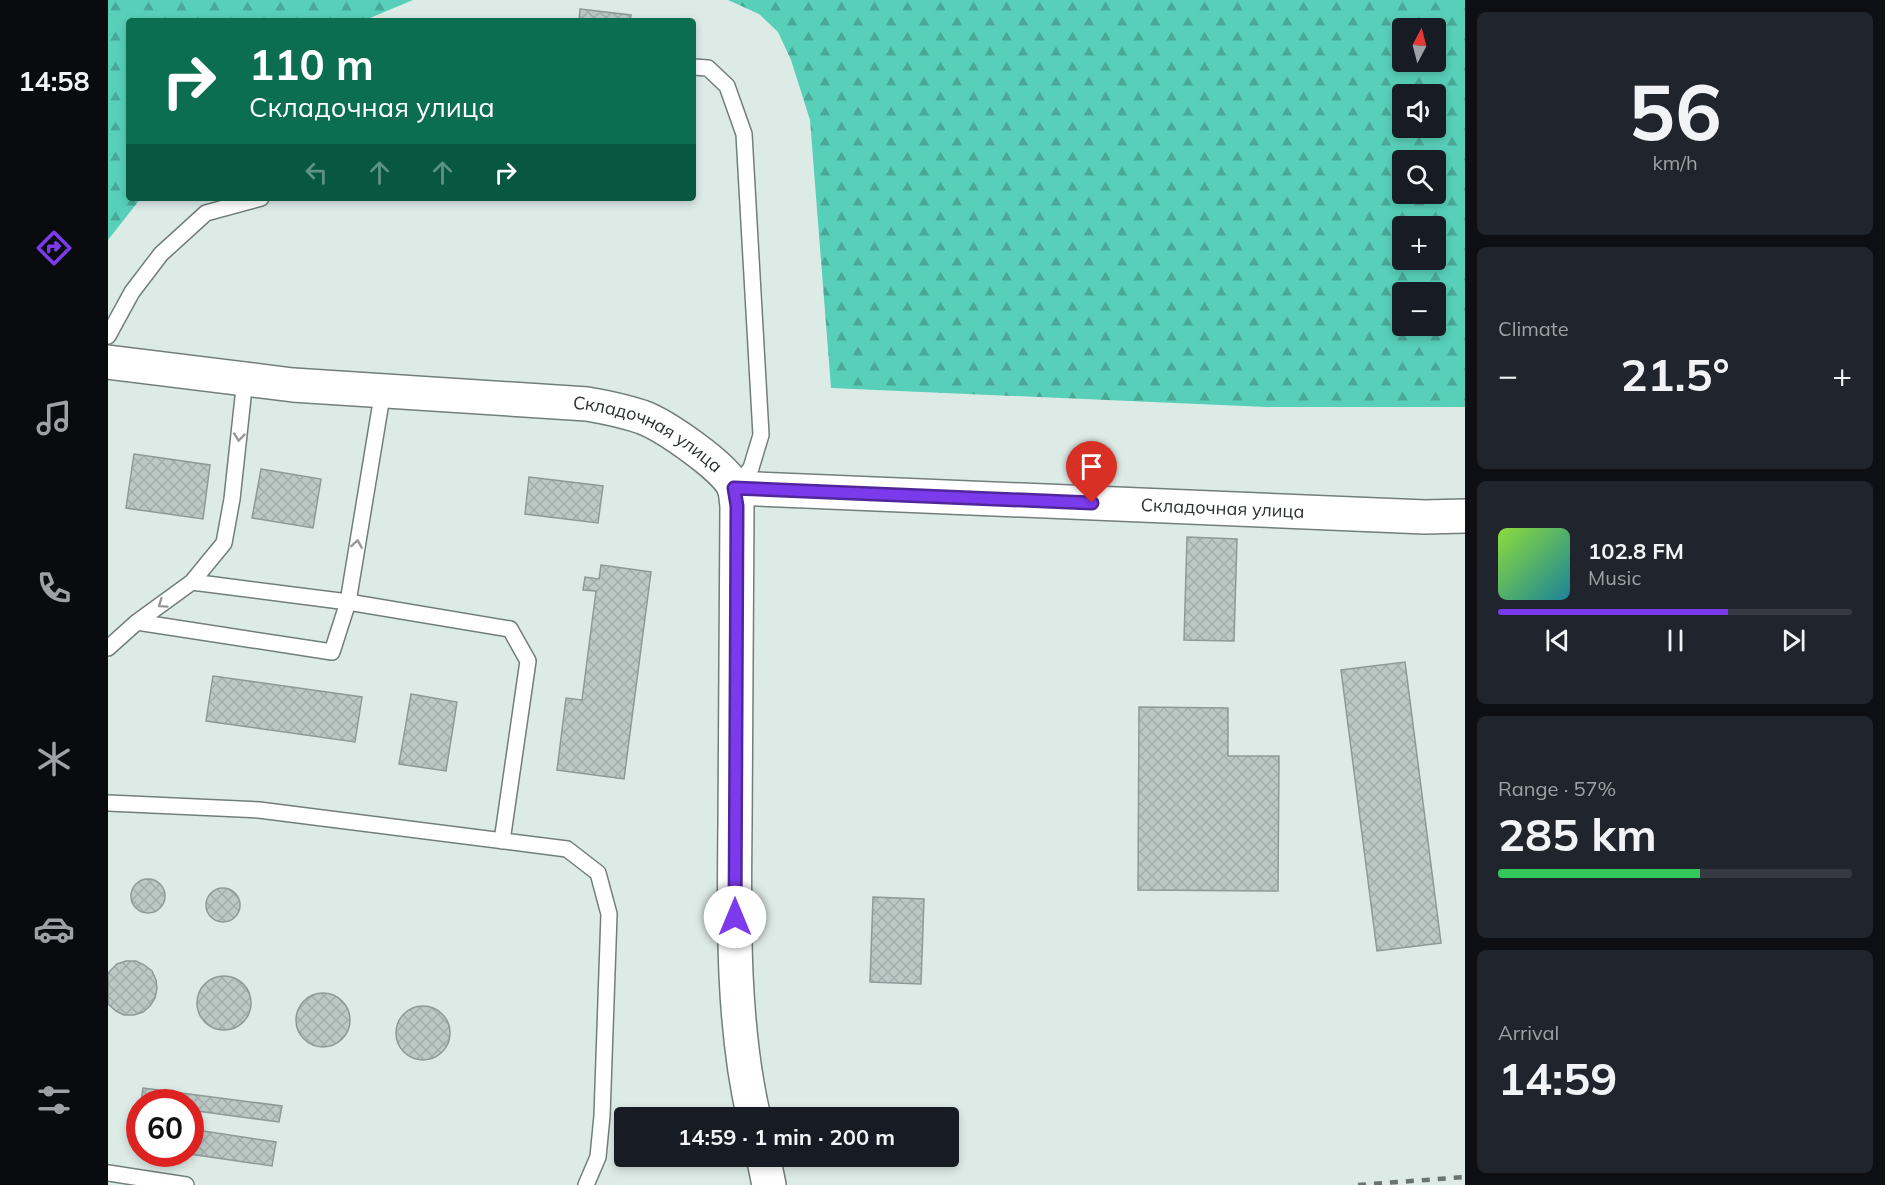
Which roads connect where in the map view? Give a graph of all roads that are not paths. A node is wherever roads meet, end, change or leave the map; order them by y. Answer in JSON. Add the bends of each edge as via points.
{"nodes":[{"id":1,"x":696,"y":67,"type":"edge"},
{"id":2,"x":250,"y":201,"type":"edge"},
{"id":3,"x":108,"y":336,"type":"edge"},
{"id":4,"x":108,"y":362,"type":"edge"},
{"id":5,"x":245,"y":379,"type":"junction"},
{"id":6,"x":383,"y":390,"type":"junction"},
{"id":7,"x":734,"y":488,"type":"junction"},
{"id":8,"x":1465,"y":516,"type":"edge"},
{"id":9,"x":192,"y":582,"type":"junction"},
{"id":10,"x":348,"y":602,"type":"junction"},
{"id":11,"x":137,"y":622,"type":"junction"},
{"id":12,"x":111,"y":642,"type":"edge"},
{"id":13,"x":108,"y":803,"type":"edge"},
{"id":14,"x":502,"y":841,"type":"junction"},
{"id":15,"x":752,"y":1107,"type":"edge"},
{"id":16,"x":765,"y":1167,"type":"edge"},
{"id":17,"x":108,"y":1173,"type":"edge"},
{"id":18,"x":186,"y":1185,"type":"edge"},
{"id":19,"x":586,"y":1185,"type":"edge"},
{"id":20,"x":769,"y":1185,"type":"edge"}],
"edges":[{"from":1,"to":7,"type":"lane","via":[[708,68],[727,86],[744,134],[761,435],[751,468]]},
{"from":2,"to":3,"type":"lane","via":[[206,213],[161,254],[132,292]]},
{"from":4,"to":5,"type":"main road","name":"Складочная улица"},
{"from":5,"to":6,"type":"main road","name":"Складочная улица"},
{"from":5,"to":9,"type":"lane","one_way":true,"via":[[224,543]]},
{"from":6,"to":7,"type":"main road","name":"Складочная улица","via":[[587,404],[622,411],[645,418],[688,444],[720,470]]},
{"from":10,"to":6,"type":"lane","one_way":true},
{"from":7,"to":8,"type":"main road","name":"Складочная улица"},
{"from":7,"to":15,"type":"main road","via":[[735,917],[741,1034]]},
{"from":9,"to":10,"type":"lane"},
{"from":9,"to":11,"type":"lane","one_way":true},
{"from":10,"to":11,"type":"lane","via":[[332,652]]},
{"from":10,"to":14,"type":"lane","via":[[510,629],[528,661]]},
{"from":11,"to":12,"type":"lane"},
{"from":13,"to":14,"type":"lane","via":[[259,810]]},
{"from":14,"to":19,"type":"lane","via":[[567,849],[598,873],[609,914],[602,1116],[598,1157]]},
{"from":16,"to":20,"type":"main road"},
{"from":17,"to":18,"type":"lane"}]}
